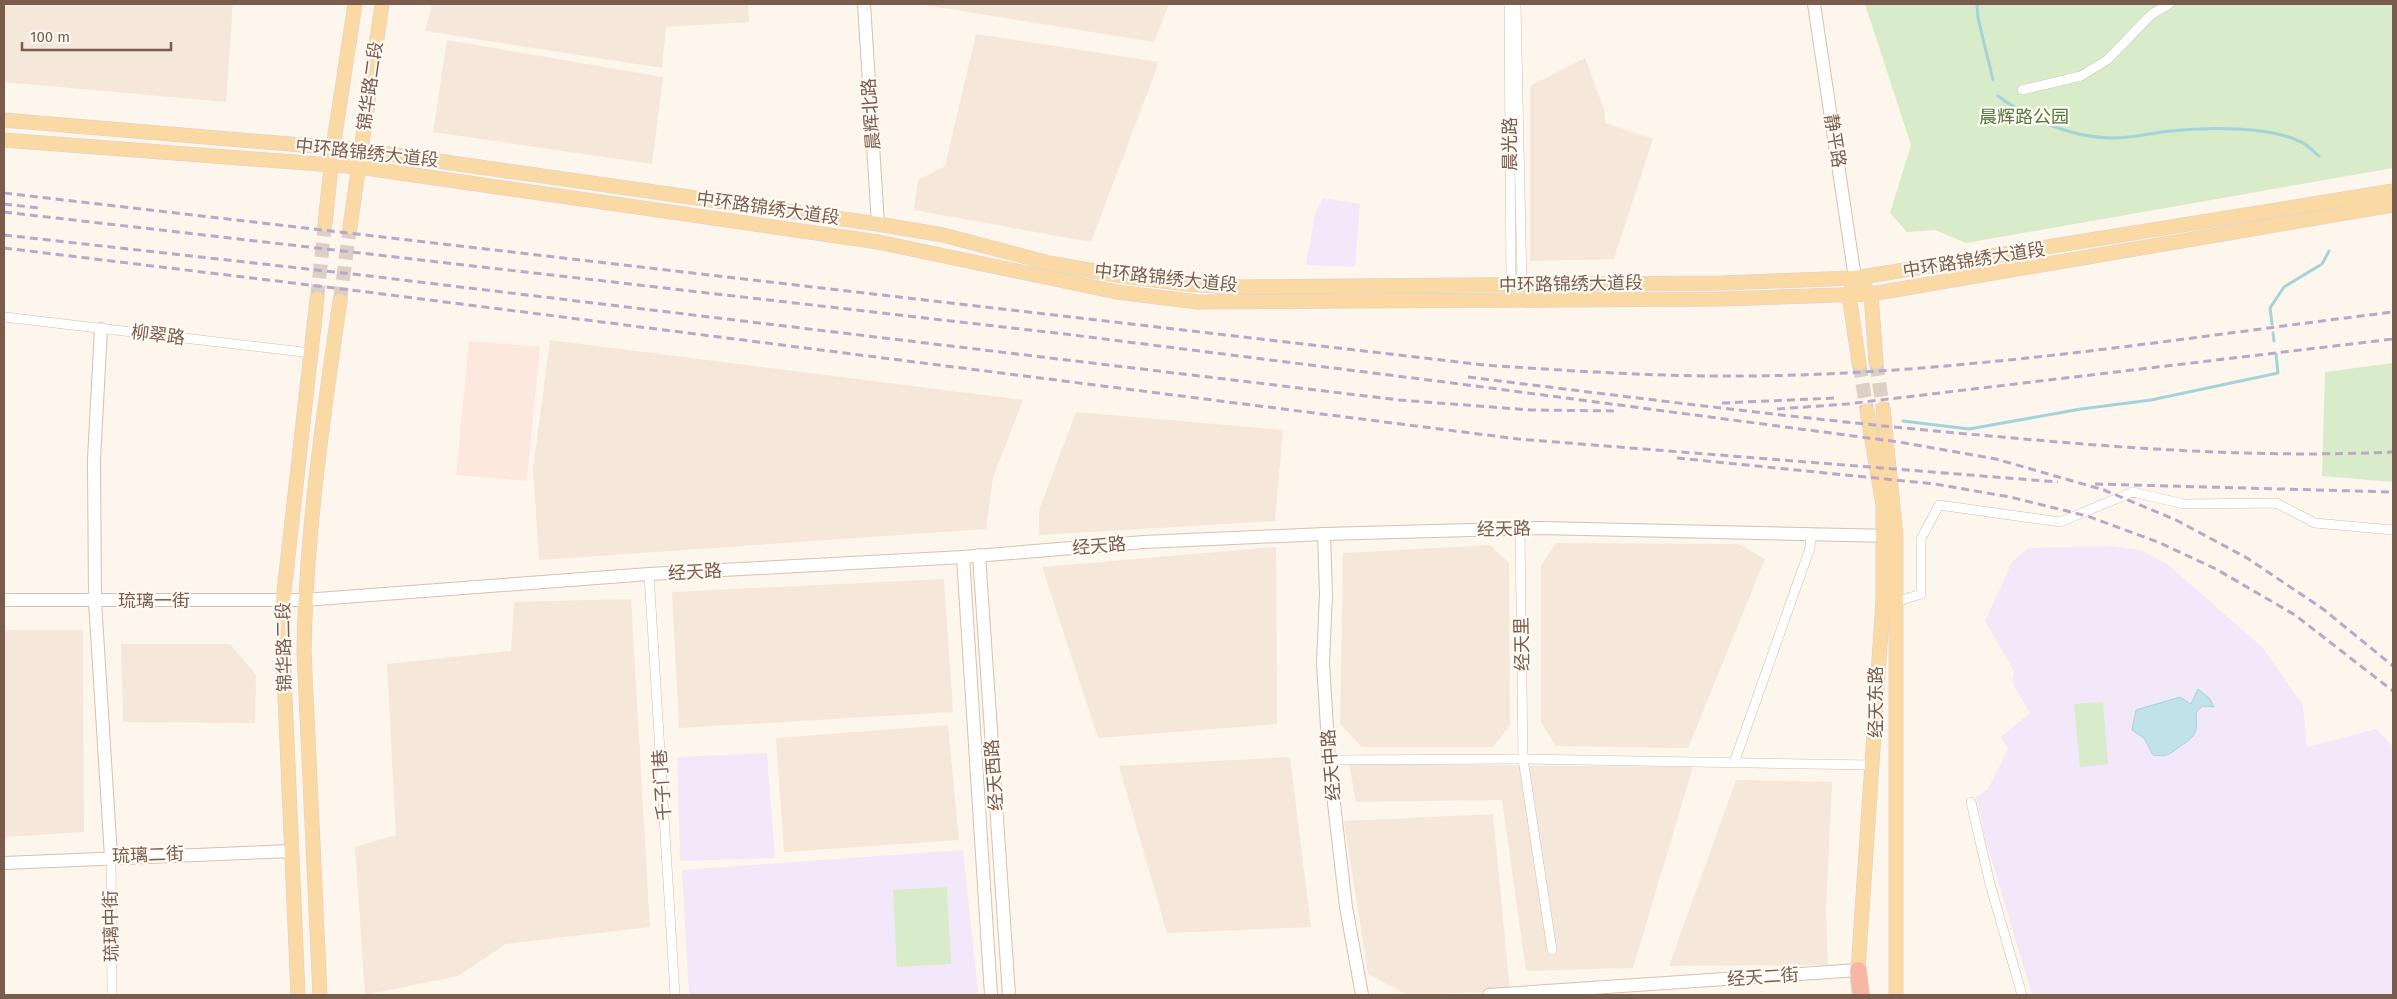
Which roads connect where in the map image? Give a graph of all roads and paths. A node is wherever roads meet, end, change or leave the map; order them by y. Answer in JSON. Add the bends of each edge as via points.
{"nodes":[{"id":1,"x":355,"y":4,"type":"edge"},
{"id":2,"x":382,"y":4,"type":"edge"},
{"id":3,"x":864,"y":4,"type":"edge"},
{"id":4,"x":1509,"y":4,"type":"edge"},
{"id":5,"x":1516,"y":4,"type":"edge"},
{"id":6,"x":1814,"y":4,"type":"edge"},
{"id":7,"x":2169,"y":4,"type":"edge"},
{"id":8,"x":2022,"y":90,"type":"dead end"},
{"id":9,"x":4,"y":120,"type":"edge"},
{"id":10,"x":4,"y":140,"type":"edge"},
{"id":11,"x":333,"y":148,"type":"junction"},
{"id":12,"x":360,"y":150,"type":"junction"},
{"id":13,"x":331,"y":165,"type":"junction"},
{"id":14,"x":359,"y":167,"type":"junction"},
{"id":15,"x":2393,"y":191,"type":"edge"},
{"id":16,"x":2393,"y":205,"type":"edge"},
{"id":17,"x":325,"y":224,"type":"tunnel mouth"},
{"id":18,"x":878,"y":224,"type":"junction"},
{"id":19,"x":350,"y":227,"type":"tunnel mouth"},
{"id":20,"x":1855,"y":278,"type":"junction"},
{"id":21,"x":1516,"y":285,"type":"junction"},
{"id":22,"x":1871,"y":294,"type":"junction"},
{"id":23,"x":1849,"y":295,"type":"junction"},
{"id":24,"x":317,"y":300,"type":"tunnel mouth"},
{"id":25,"x":340,"y":302,"type":"tunnel mouth"},
{"id":26,"x":4,"y":317,"type":"edge"},
{"id":27,"x":101,"y":328,"type":"junction"},
{"id":28,"x":312,"y":353,"type":"junction"},
{"id":29,"x":1876,"y":362,"type":"tunnel mouth"},
{"id":30,"x":1859,"y":363,"type":"tunnel mouth"},
{"id":31,"x":1883,"y":408,"type":"tunnel mouth"},
{"id":32,"x":1866,"y":411,"type":"tunnel mouth"},
{"id":33,"x":1520,"y":529,"type":"junction"},
{"id":34,"x":2393,"y":530,"type":"edge"},
{"id":35,"x":1324,"y":534,"type":"junction"},
{"id":36,"x":1811,"y":534,"type":"junction"},
{"id":37,"x":1890,"y":536,"type":"junction"},
{"id":38,"x":979,"y":555,"type":"junction"},
{"id":39,"x":963,"y":557,"type":"junction"},
{"id":40,"x":649,"y":574,"type":"junction"},
{"id":41,"x":4,"y":600,"type":"edge"},
{"id":42,"x":95,"y":600,"type":"junction"},
{"id":43,"x":304,"y":600,"type":"junction"},
{"id":44,"x":282,"y":601,"type":"junction"},
{"id":45,"x":1896,"y":602,"type":"junction"},
{"id":46,"x":1524,"y":759,"type":"junction"},
{"id":47,"x":1329,"y":760,"type":"junction"},
{"id":48,"x":1734,"y":763,"type":"junction"},
{"id":49,"x":1870,"y":765,"type":"junction"},
{"id":50,"x":1971,"y":802,"type":"dead end"},
{"id":51,"x":292,"y":851,"type":"junction"},
{"id":52,"x":111,"y":857,"type":"junction"},
{"id":53,"x":4,"y":863,"type":"edge"},
{"id":54,"x":1552,"y":950,"type":"dead end"},
{"id":55,"x":1858,"y":970,"type":"junction"},
{"id":56,"x":112,"y":995,"type":"edge"},
{"id":57,"x":298,"y":995,"type":"edge"},
{"id":58,"x":320,"y":995,"type":"edge"},
{"id":59,"x":675,"y":995,"type":"edge"},
{"id":60,"x":991,"y":995,"type":"edge"},
{"id":61,"x":1009,"y":995,"type":"edge"},
{"id":62,"x":1362,"y":995,"type":"edge"},
{"id":63,"x":1489,"y":995,"type":"edge"},
{"id":64,"x":1859,"y":995,"type":"edge"},
{"id":65,"x":1896,"y":995,"type":"edge"},
{"id":66,"x":2022,"y":995,"type":"edge"}],
"edges":[{"from":1,"to":11,"type":"main road","name":"锦华路二段"},
{"from":2,"to":12,"type":"main road","name":"锦华路二段"},
{"from":3,"to":18,"type":"street","name":"晨辉北路"},
{"from":4,"to":21,"type":"street","name":"晨光路"},
{"from":5,"to":21,"type":"street","name":"晨光路"},
{"from":6,"to":20,"type":"street","name":"静平路"},
{"from":7,"to":8,"type":"street","via":[[2152,14],[2107,60],[2081,76]]},
{"from":9,"to":11,"type":"main road","name":"中环路锦绣大道段"},
{"from":10,"to":13,"type":"main road","name":"中环路锦绣大道段"},
{"from":11,"to":12,"type":"main road","name":"中环路锦绣大道段"},
{"from":11,"to":13,"type":"main road","name":"锦华路二段"},
{"from":12,"to":14,"type":"main road","name":"锦华路二段"},
{"from":12,"to":18,"type":"main road","name":"中环路锦绣大道段"},
{"from":13,"to":14,"type":"main road","name":"中环路锦绣大道段"},
{"from":13,"to":17,"type":"main road","name":"锦华路二段"},
{"from":14,"to":19,"type":"main road","name":"锦华路二段"},
{"from":14,"to":23,"type":"main road","name":"中环路锦绣大道段","via":[[878,242],[1117,292],[1198,302],[1711,299]]},
{"from":15,"to":20,"type":"main road","name":"中环路锦绣大道段"},
{"from":16,"to":22,"type":"main road","name":"中环路锦绣大道段"},
{"from":18,"to":21,"type":"main road","name":"中环路锦绣大道段","via":[[1049,262],[1187,284],[1230,288]]},
{"from":20,"to":21,"type":"main road","name":"中环路锦绣大道段"},
{"from":20,"to":22,"type":"main road"},
{"from":20,"to":23,"type":"main road"},
{"from":22,"to":23,"type":"main road","name":"中环路锦绣大道段"},
{"from":22,"to":29,"type":"main road"},
{"from":23,"to":30,"type":"main road"},
{"from":24,"to":28,"type":"main road","name":"锦华路二段"},
{"from":25,"to":43,"type":"main road","name":"锦华路二段","via":[[308,544]]},
{"from":26,"to":27,"type":"street","name":"柳翠路"},
{"from":27,"to":28,"type":"street","name":"柳翠路"},
{"from":27,"to":42,"type":"street","via":[[94,459]]},
{"from":28,"to":44,"type":"main road","name":"锦华路二段"},
{"from":31,"to":37,"type":"main road","name":"经天东路"},
{"from":32,"to":37,"type":"main road","name":"经天东路"},
{"from":33,"to":35,"type":"street","name":"经天路"},
{"from":33,"to":36,"type":"street","name":"经天路"},
{"from":33,"to":46,"type":"street","name":"经天里"},
{"from":34,"to":45,"type":"street","via":[[2315,523],[2276,503],[2184,504],[2133,492],[2060,522],[1939,505],[1921,539],[1922,594]]},
{"from":35,"to":38,"type":"street","name":"经天路","via":[[1144,542]]},
{"from":35,"to":47,"type":"street","name":"经天中路","via":[[1323,663]]},
{"from":36,"to":37,"type":"street","name":"经天路"},
{"from":36,"to":48,"type":"street","via":[[1810,548]]},
{"from":37,"to":45,"type":"main road","name":"经天东路"},
{"from":37,"to":49,"type":"main road","name":"经天东路"},
{"from":38,"to":39,"type":"street","name":"经天路"},
{"from":38,"to":61,"type":"street","name":"经天西路"},
{"from":39,"to":40,"type":"street","name":"经天路"},
{"from":39,"to":60,"type":"street","name":"经天西路"},
{"from":40,"to":43,"type":"street","name":"经天路"},
{"from":40,"to":59,"type":"street","name":"千子门巷"},
{"from":41,"to":42,"type":"street","name":"琉璃一街"},
{"from":42,"to":44,"type":"street","name":"琉璃一街"},
{"from":42,"to":52,"type":"street"},
{"from":43,"to":44,"type":"street","name":"琉璃一街"},
{"from":43,"to":58,"type":"main road","name":"锦华路二段"},
{"from":44,"to":51,"type":"main road","name":"锦华路二段"},
{"from":45,"to":65,"type":"main road","name":"经天东路"},
{"from":46,"to":47,"type":"street"},
{"from":46,"to":48,"type":"street"},
{"from":46,"to":54,"type":"street","name":"经天里"},
{"from":47,"to":62,"type":"street","name":"经天中路","via":[[1346,907]]},
{"from":48,"to":49,"type":"street"},
{"from":49,"to":55,"type":"main road","name":"经天东路"},
{"from":50,"to":66,"type":"street","via":[[1990,884]]},
{"from":51,"to":52,"type":"street","name":"琉璃二街"},
{"from":51,"to":57,"type":"main road","name":"锦华路二段"},
{"from":52,"to":53,"type":"street","name":"琉璃二街"},
{"from":52,"to":56,"type":"street","name":"琉璃中街"},
{"from":55,"to":63,"type":"street","name":"经天二街"},
{"from":55,"to":64,"type":"highway","name":"经天东路"}]}
